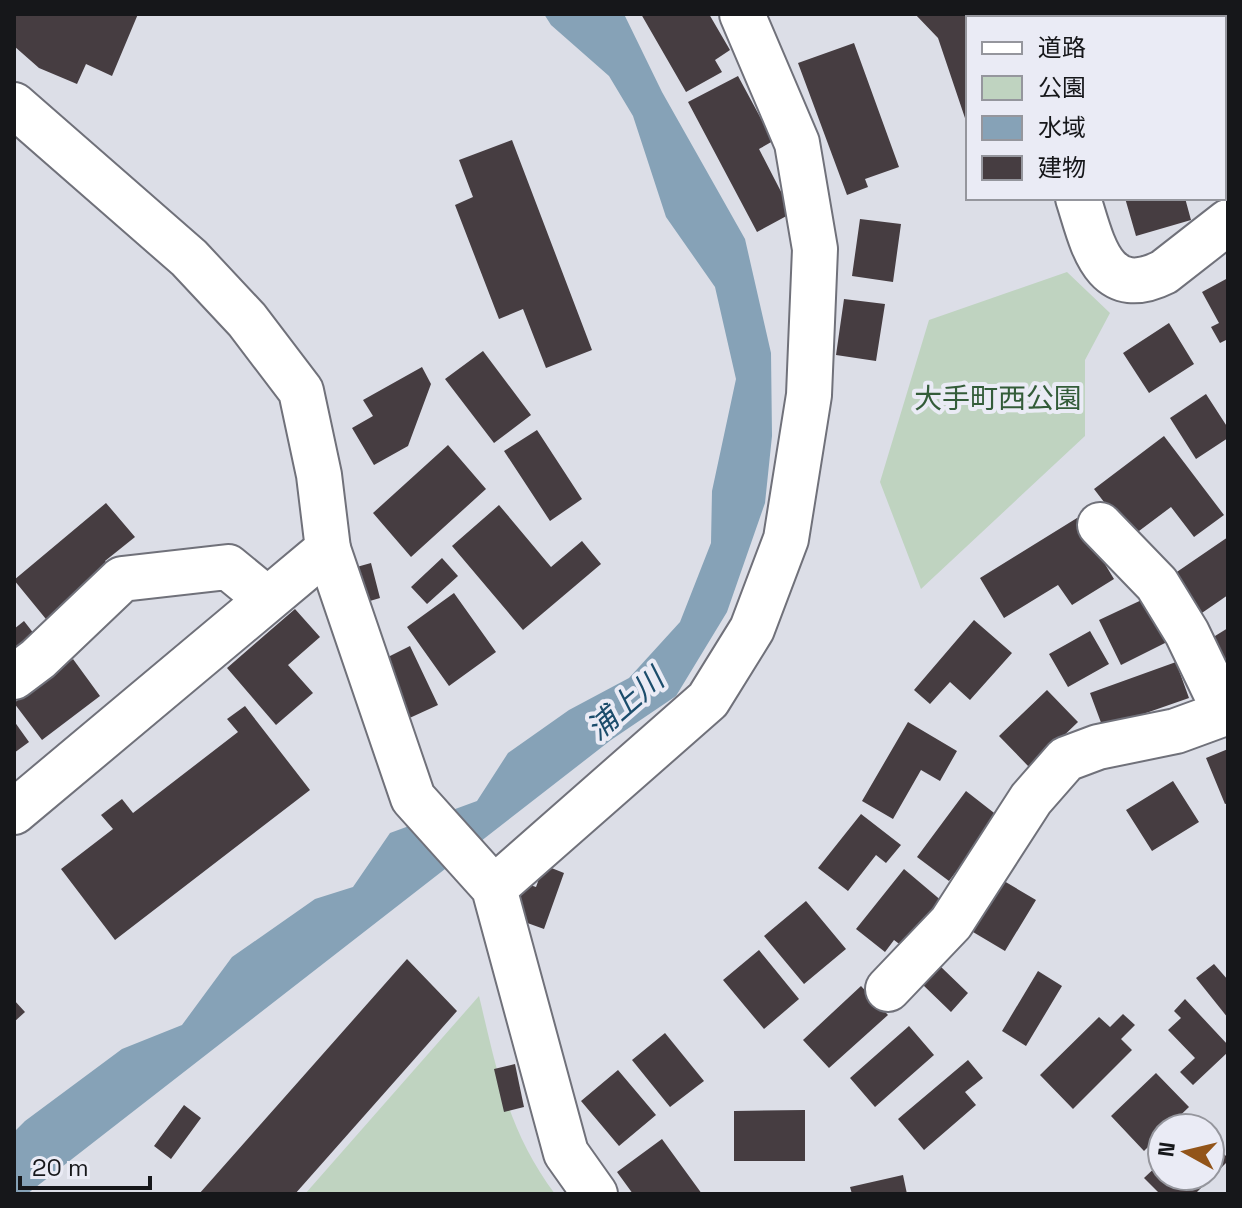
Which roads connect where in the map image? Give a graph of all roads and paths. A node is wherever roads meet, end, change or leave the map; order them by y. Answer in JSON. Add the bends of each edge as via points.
{"nodes":[{"id":1,"x":742,"y":14,"type":"edge"},
{"id":2,"x":14,"y":105,"type":"edge"},
{"id":3,"x":1079,"y":200,"type":"edge"},
{"id":4,"x":1228,"y":222,"type":"edge"},
{"id":5,"x":1100,"y":525,"type":"dead end"},
{"id":6,"x":328,"y":549,"type":"junction"},
{"id":7,"x":267,"y":599,"type":"junction"},
{"id":8,"x":14,"y":677,"type":"edge"},
{"id":9,"x":1227,"y":713,"type":"edge"},
{"id":10,"x":14,"y":812,"type":"edge"},
{"id":11,"x":494,"y":888,"type":"junction"},
{"id":12,"x":888,"y":989,"type":"dead end"},
{"id":13,"x":595,"y":1194,"type":"edge"}],
"edges":[{"from":1,"to":11,"type":"street","via":[[797,143],[815,249],[809,395],[786,539],[752,629],[708,700]]},
{"from":2,"to":6,"type":"street","via":[[189,258],[247,320],[301,391]]},
{"from":3,"to":4,"type":"street","via":[[1098,260],[1114,274],[1135,281],[1164,272]]},
{"from":5,"to":9,"type":"street","via":[[1157,584]]},
{"from":6,"to":7,"type":"street"},
{"from":6,"to":11,"type":"street","via":[[413,798]]},
{"from":7,"to":8,"type":"street","via":[[228,567],[122,579]]},
{"from":7,"to":10,"type":"street"},
{"from":9,"to":12,"type":"street","via":[[1066,759],[1031,799],[951,923]]},
{"from":11,"to":13,"type":"street","via":[[566,1153]]}]}
